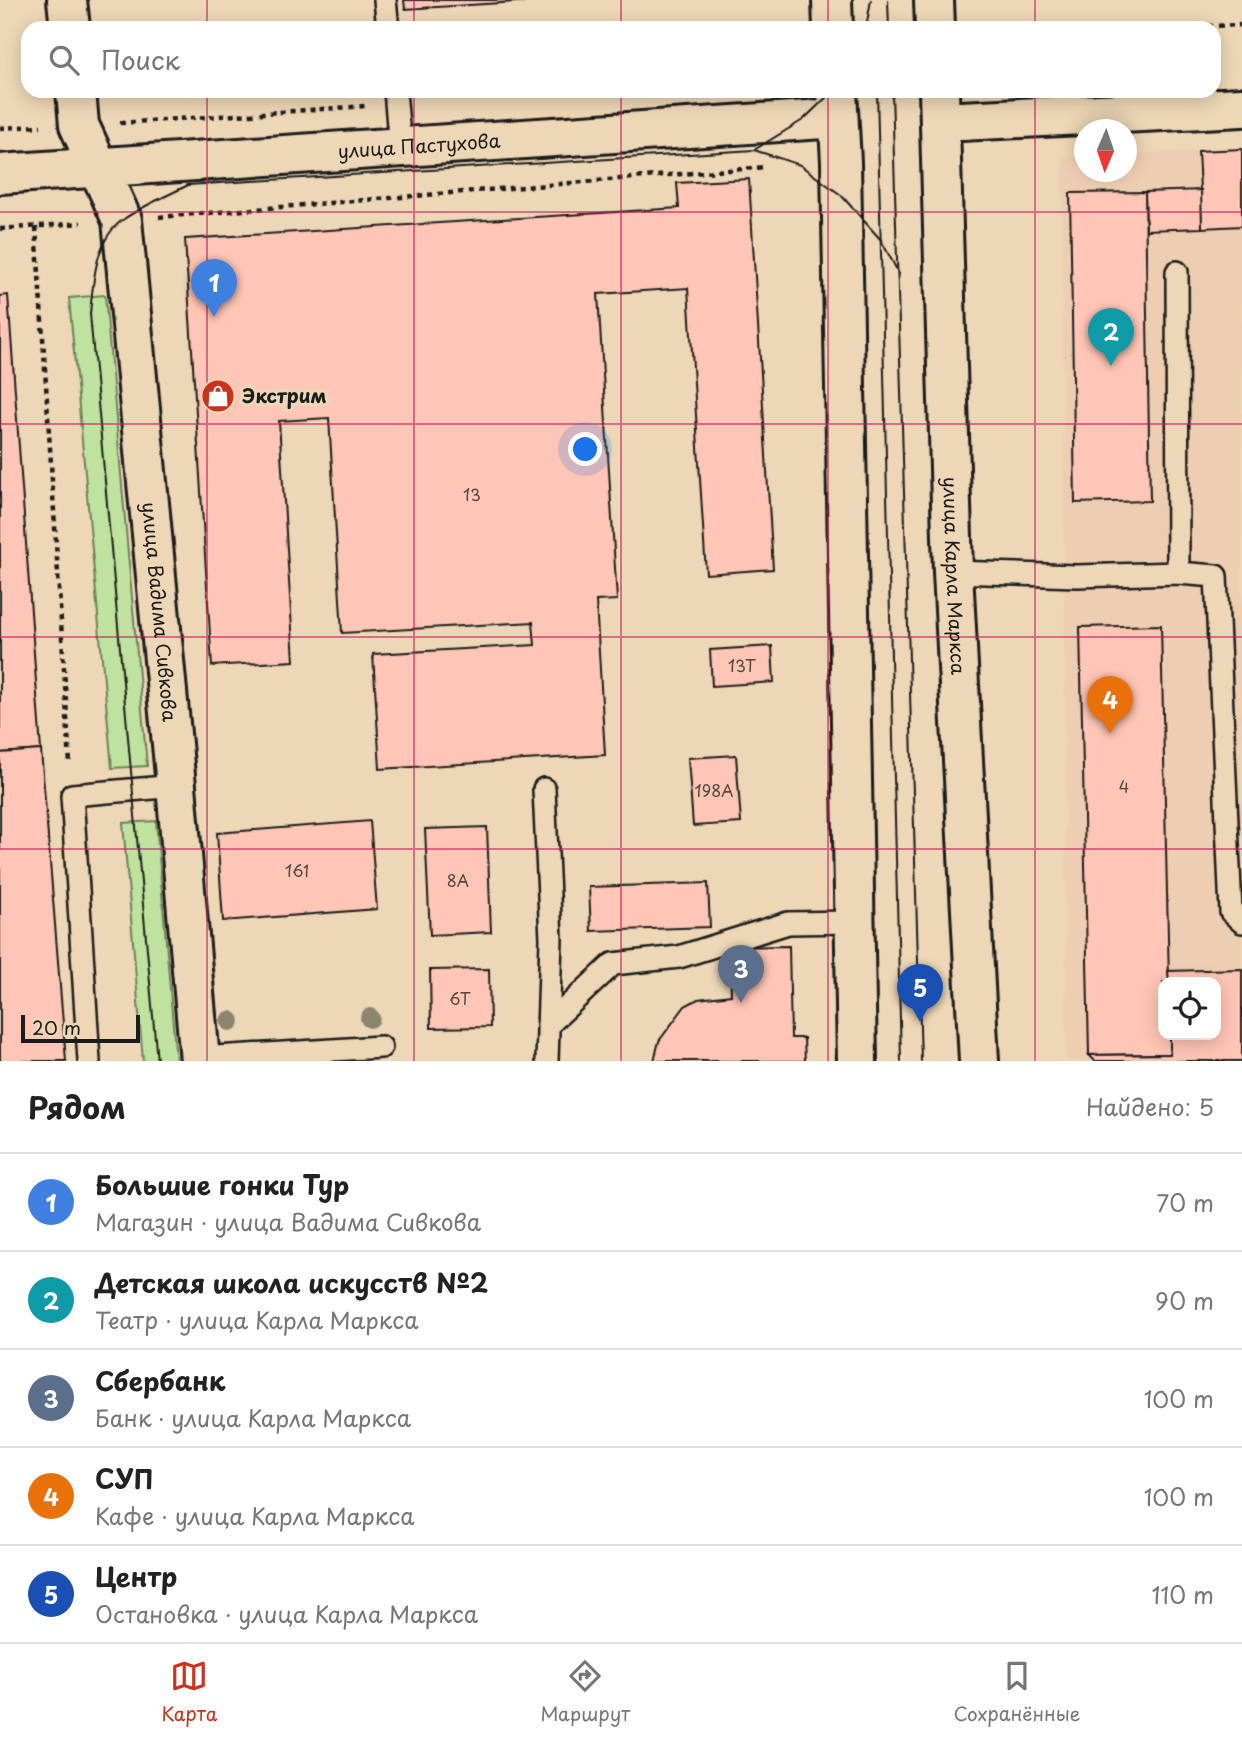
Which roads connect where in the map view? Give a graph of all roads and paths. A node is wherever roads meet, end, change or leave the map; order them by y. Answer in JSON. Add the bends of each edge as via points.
{"nodes":[{"id":1,"x":67,"y":0,"type":"edge"},
{"id":2,"x":385,"y":0,"type":"edge"},
{"id":3,"x":832,"y":0,"type":"edge"},
{"id":4,"x":934,"y":0,"type":"edge"},
{"id":5,"x":69,"y":21,"type":"edge"},
{"id":6,"x":387,"y":21,"type":"edge"},
{"id":7,"x":833,"y":21,"type":"edge"},
{"id":8,"x":935,"y":21,"type":"edge"},
{"id":9,"x":1242,"y":25,"type":"edge"},
{"id":10,"x":1221,"y":26,"type":"edge"},
{"id":11,"x":396,"y":98,"type":"edge"},
{"id":12,"x":837,"y":105,"type":"edge"},
{"id":13,"x":939,"y":106,"type":"edge"},
{"id":14,"x":1242,"y":107,"type":"edge"},
{"id":15,"x":77,"y":108,"type":"edge"},
{"id":16,"x":0,"y":128,"type":"edge"},
{"id":17,"x":400,"y":148,"type":"junction"},
{"id":18,"x":766,"y":167,"type":"dead end"},
{"id":19,"x":99,"y":169,"type":"junction"},
{"id":20,"x":0,"y":174,"type":"edge"},
{"id":21,"x":122,"y":220,"type":"junction"},
{"id":22,"x":0,"y":229,"type":"edge"},
{"id":23,"x":1177,"y":272,"type":"dead end"},
{"id":24,"x":953,"y":572,"type":"junction"},
{"id":25,"x":1178,"y":573,"type":"junction"},
{"id":26,"x":176,"y":786,"type":"junction"},
{"id":27,"x":544,"y":789,"type":"dead end"},
{"id":28,"x":72,"y":794,"type":"junction"},
{"id":29,"x":854,"y":922,"type":"junction"},
{"id":30,"x":1242,"y":922,"type":"edge"},
{"id":31,"x":548,"y":1025,"type":"junction"},
{"id":32,"x":381,"y":1047,"type":"dead end"},
{"id":33,"x":199,"y":1059,"type":"edge"},
{"id":34,"x":89,"y":1061,"type":"edge"},
{"id":35,"x":547,"y":1061,"type":"edge"},
{"id":36,"x":857,"y":1061,"type":"edge"},
{"id":37,"x":979,"y":1061,"type":"edge"}],
"edges":[{"from":1,"to":5,"type":"street"},
{"from":2,"to":6,"type":"lane"},
{"from":3,"to":7,"type":"street"},
{"from":4,"to":8,"type":"street"},
{"from":9,"to":10,"type":"path"},
{"from":11,"to":15,"type":"path"},
{"from":11,"to":17,"type":"lane"},
{"from":12,"to":17,"type":"street","name":"улица Пастухова"},
{"from":12,"to":29,"type":"street"},
{"from":13,"to":14,"type":"street","via":[[998,120]]},
{"from":13,"to":24,"type":"street","name":"улица Карла Маркса"},
{"from":15,"to":16,"type":"path"},
{"from":15,"to":19,"type":"street","name":"улица Вадима Сивкова"},
{"from":17,"to":19,"type":"street","name":"улица Пастухова"},
{"from":18,"to":21,"type":"path"},
{"from":19,"to":20,"type":"street","name":"улица Пастухова"},
{"from":19,"to":21,"type":"street","name":"улица Вадима Сивкова"},
{"from":21,"to":26,"type":"street","name":"улица Вадима Сивкова"},
{"from":22,"to":28,"type":"path","via":[[36,227]]},
{"from":23,"to":25,"type":"lane"},
{"from":24,"to":25,"type":"lane"},
{"from":24,"to":37,"type":"street","name":"улица Карла Маркса"},
{"from":25,"to":30,"type":"lane","via":[[1216,576],[1231,912]]},
{"from":26,"to":28,"type":"lane"},
{"from":26,"to":33,"type":"street","name":"улица Вадима Сивкова"},
{"from":27,"to":31,"type":"lane","via":[[551,939]]},
{"from":28,"to":34,"type":"lane"},
{"from":29,"to":31,"type":"lane","via":[[788,923],[680,957],[613,964]]},
{"from":29,"to":36,"type":"street"},
{"from":31,"to":35,"type":"lane"},
{"from":32,"to":33,"type":"lane"}]}
